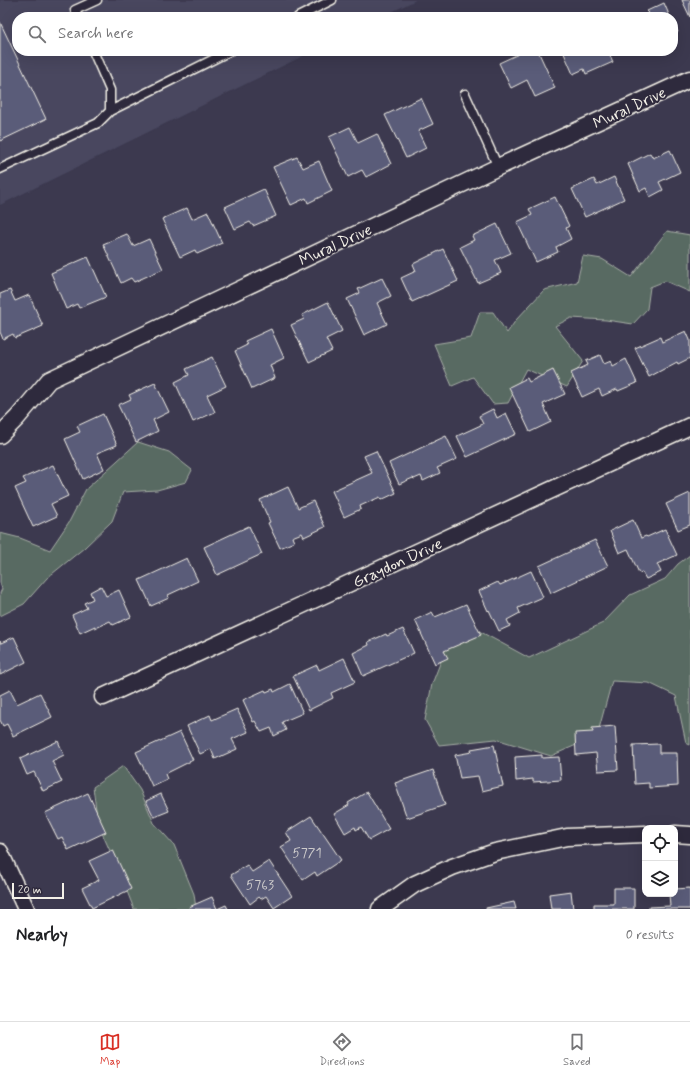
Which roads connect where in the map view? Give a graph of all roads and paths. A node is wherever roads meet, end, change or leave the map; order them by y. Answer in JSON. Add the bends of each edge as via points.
{"nodes":[{"id":1,"x":97,"y":0,"type":"edge"},
{"id":2,"x":332,"y":0,"type":"edge"},
{"id":3,"x":76,"y":12,"type":"edge"},
{"id":4,"x":308,"y":12,"type":"edge"},
{"id":5,"x":95,"y":56,"type":"edge"},
{"id":6,"x":220,"y":56,"type":"edge"},
{"id":7,"x":690,"y":79,"type":"edge"},
{"id":8,"x":465,"y":94,"type":"dead end"},
{"id":9,"x":110,"y":111,"type":"junction"},
{"id":10,"x":498,"y":167,"type":"junction"},
{"id":11,"x":0,"y":169,"type":"edge"},
{"id":12,"x":690,"y":426,"type":"edge"},
{"id":13,"x":0,"y":435,"type":"edge"},
{"id":14,"x":103,"y":697,"type":"dead end"},
{"id":15,"x":642,"y":834,"type":"edge"},
{"id":16,"x":678,"y":834,"type":"edge"},
{"id":17,"x":690,"y":835,"type":"edge"},
{"id":18,"x":0,"y":852,"type":"edge"},
{"id":19,"x":26,"y":909,"type":"edge"},
{"id":20,"x":380,"y":909,"type":"edge"}],
"edges":[{"from":1,"to":3,"type":"lane","via":[[75,10]]},
{"from":2,"to":4,"type":"lane"},
{"from":5,"to":9,"type":"lane","via":[[110,90]]},
{"from":6,"to":9,"type":"lane"},
{"from":7,"to":10,"type":"street","name":"Mural Drive"},
{"from":8,"to":10,"type":"lane"},
{"from":9,"to":11,"type":"lane","via":[[98,123]]},
{"from":10,"to":13,"type":"street","name":"Mural Drive","via":[[49,380]]},
{"from":12,"to":14,"type":"street","name":"Graydon Drive"},
{"from":15,"to":20,"type":"street","via":[[567,838],[495,852],[452,867],[415,884]]},
{"from":16,"to":17,"type":"street"},
{"from":18,"to":19,"type":"street"}]}
